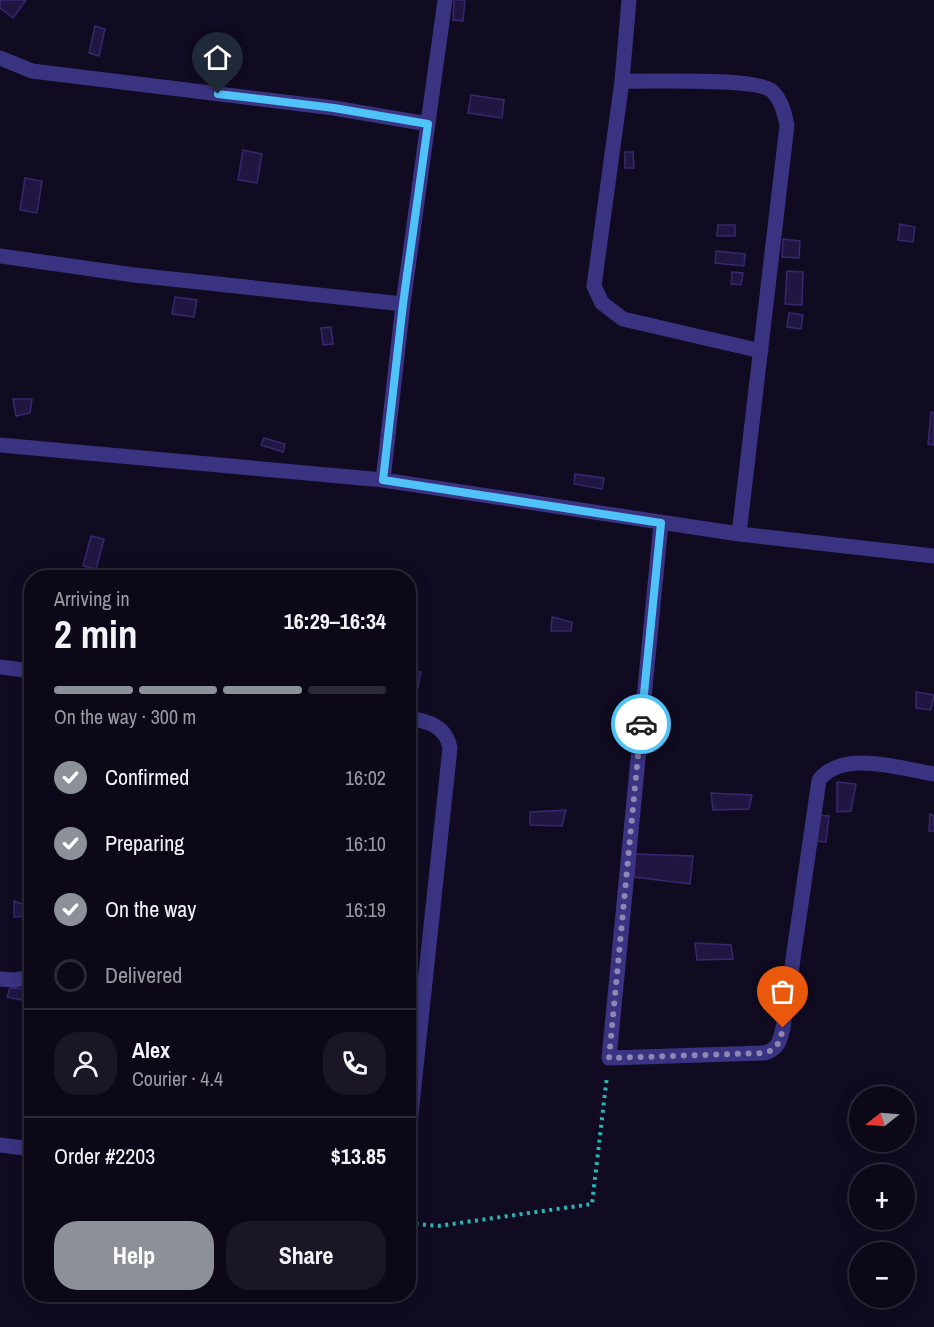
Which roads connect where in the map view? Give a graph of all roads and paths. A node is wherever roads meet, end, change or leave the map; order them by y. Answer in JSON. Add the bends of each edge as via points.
{"nodes":[{"id":1,"x":445,"y":0,"type":"edge"},
{"id":2,"x":629,"y":0,"type":"edge"},
{"id":3,"x":0,"y":58,"type":"edge"},
{"id":4,"x":622,"y":81,"type":"junction"},
{"id":5,"x":428,"y":124,"type":"junction"},
{"id":6,"x":0,"y":256,"type":"edge"},
{"id":7,"x":403,"y":304,"type":"junction"},
{"id":8,"x":761,"y":351,"type":"junction"},
{"id":9,"x":0,"y":445,"type":"edge"},
{"id":10,"x":383,"y":480,"type":"junction"},
{"id":11,"x":661,"y":523,"type":"junction"},
{"id":12,"x":739,"y":534,"type":"junction"},
{"id":13,"x":934,"y":556,"type":"edge"},
{"id":14,"x":0,"y":667,"type":"edge"},
{"id":15,"x":24,"y":670,"type":"edge"},
{"id":16,"x":416,"y":720,"type":"edge"},
{"id":17,"x":934,"y":774,"type":"edge"},
{"id":18,"x":24,"y":978,"type":"edge"},
{"id":19,"x":0,"y":979,"type":"edge"},
{"id":20,"x":609,"y":1058,"type":"junction"},
{"id":21,"x":416,"y":1067,"type":"edge"},
{"id":22,"x":0,"y":1145,"type":"edge"},
{"id":23,"x":24,"y":1148,"type":"edge"},
{"id":24,"x":416,"y":1224,"type":"edge"}],
"edges":[{"from":1,"to":5,"type":"street"},
{"from":2,"to":4,"type":"street"},
{"from":3,"to":5,"type":"street","via":[[32,71],[334,108]]},
{"from":4,"to":8,"type":"street","via":[[594,286],[602,303],[623,320]]},
{"from":4,"to":8,"type":"street","via":[[745,82],[771,90],[782,105],[787,124]]},
{"from":5,"to":7,"type":"street"},
{"from":6,"to":7,"type":"street","via":[[134,275]]},
{"from":7,"to":10,"type":"street"},
{"from":8,"to":12,"type":"street"},
{"from":9,"to":10,"type":"street"},
{"from":10,"to":11,"type":"street"},
{"from":11,"to":12,"type":"street"},
{"from":11,"to":20,"type":"street"},
{"from":12,"to":13,"type":"street"},
{"from":14,"to":15,"type":"street"},
{"from":16,"to":21,"type":"street","via":[[445,733],[450,748]]},
{"from":17,"to":20,"type":"street","via":[[860,764],[827,771],[819,780],[783,1028],[774,1050]]},
{"from":18,"to":19,"type":"street"},
{"from":20,"to":24,"type":"path","via":[[592,1204],[438,1226]]},
{"from":22,"to":23,"type":"street"}]}
